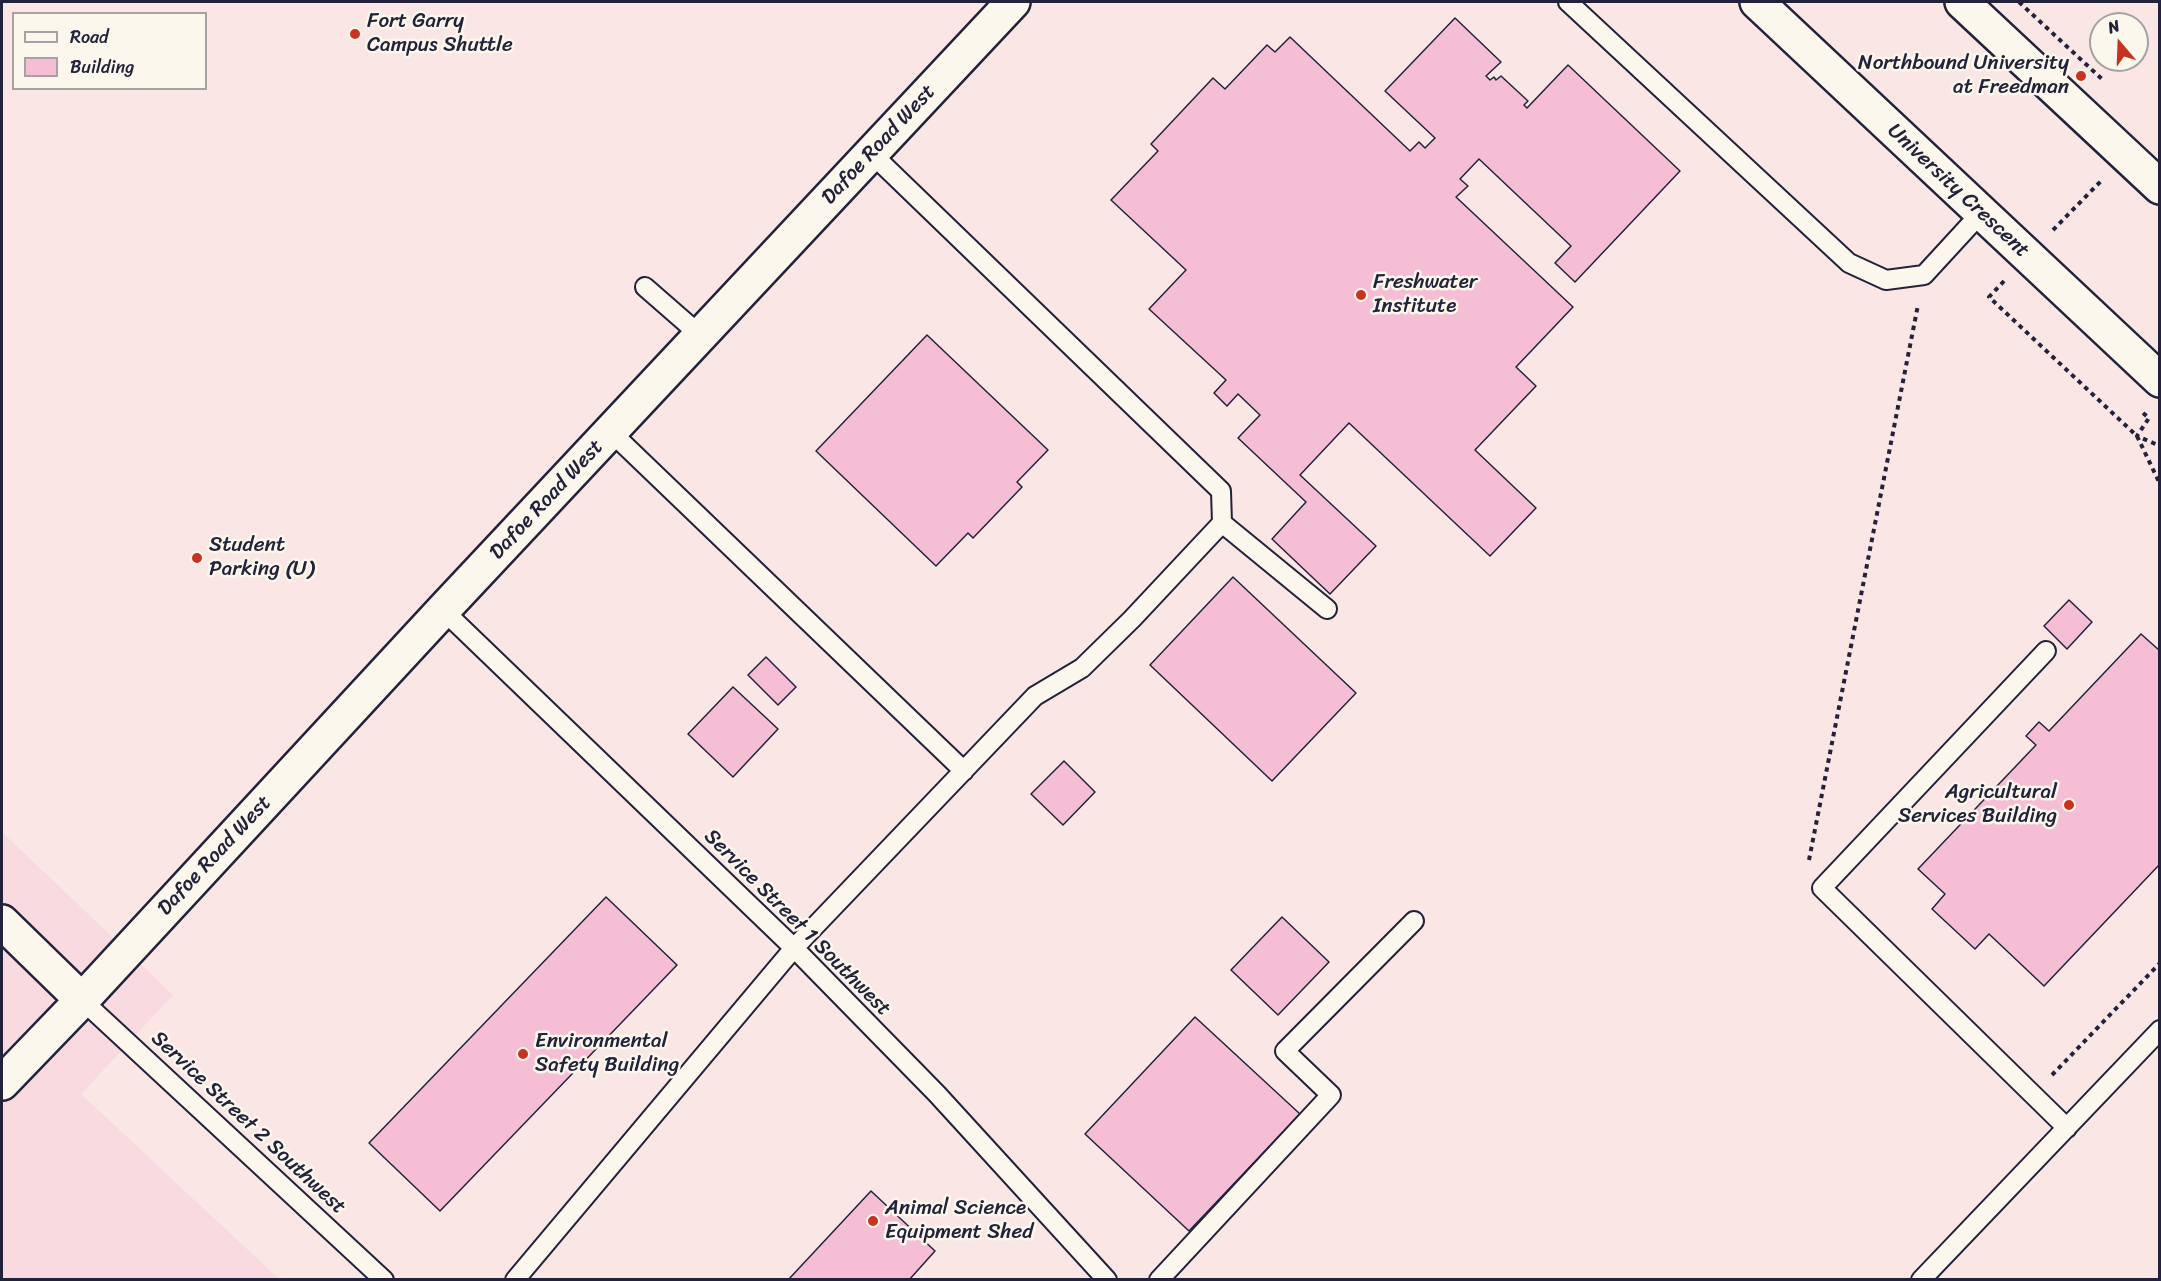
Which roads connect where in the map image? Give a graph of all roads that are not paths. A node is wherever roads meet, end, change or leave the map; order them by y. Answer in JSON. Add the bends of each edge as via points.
{"nodes":[{"id":1,"x":1012,"y":2,"type":"edge"},
{"id":2,"x":1568,"y":2,"type":"edge"},
{"id":3,"x":1757,"y":2,"type":"edge"},
{"id":4,"x":1962,"y":2,"type":"edge"},
{"id":5,"x":872,"y":154,"type":"junction"},
{"id":6,"x":2154,"y":180,"type":"edge"},
{"id":7,"x":1981,"y":213,"type":"junction"},
{"id":8,"x":645,"y":287,"type":"dead end"},
{"id":9,"x":700,"y":336,"type":"junction"},
{"id":10,"x":2160,"y":380,"type":"edge"},
{"id":11,"x":611,"y":432,"type":"junction"},
{"id":12,"x":1222,"y":523,"type":"junction"},
{"id":13,"x":1327,"y":609,"type":"dead end"},
{"id":14,"x":443,"y":610,"type":"junction"},
{"id":15,"x":2046,"y":651,"type":"dead end"},
{"id":16,"x":963,"y":771,"type":"junction"},
{"id":17,"x":1414,"y":921,"type":"dead end"},
{"id":18,"x":2,"y":922,"type":"edge"},
{"id":19,"x":794,"y":948,"type":"junction"},
{"id":20,"x":82,"y":1000,"type":"junction"},
{"id":21,"x":2160,"y":1030,"type":"edge"},
{"id":22,"x":2,"y":1083,"type":"edge"},
{"id":23,"x":2067,"y":1128,"type":"junction"},
{"id":24,"x":384,"y":1280,"type":"edge"},
{"id":25,"x":515,"y":1280,"type":"edge"},
{"id":26,"x":1107,"y":1280,"type":"edge"},
{"id":27,"x":1159,"y":1280,"type":"edge"},
{"id":28,"x":1920,"y":1280,"type":"edge"}],
"edges":[{"from":1,"to":5,"type":"street","name":"Dafoe Road West"},
{"from":2,"to":7,"type":"lane","via":[[1849,263],[1886,280],[1924,275]]},
{"from":3,"to":7,"type":"street","name":"University Crescent"},
{"from":4,"to":6,"type":"street"},
{"from":5,"to":9,"type":"street","name":"Dafoe Road West"},
{"from":5,"to":12,"type":"lane","via":[[1221,491]]},
{"from":7,"to":10,"type":"street","name":"University Crescent"},
{"from":8,"to":9,"type":"lane"},
{"from":9,"to":11,"type":"street","name":"Dafoe Road West"},
{"from":11,"to":14,"type":"street","name":"Dafoe Road West"},
{"from":11,"to":16,"type":"lane"},
{"from":12,"to":13,"type":"lane"},
{"from":12,"to":16,"type":"lane","via":[[1082,669],[1035,696]]},
{"from":14,"to":19,"type":"lane","name":"Service Street 1 Southwest"},
{"from":14,"to":20,"type":"street","name":"Dafoe Road West"},
{"from":15,"to":23,"type":"lane","via":[[1822,888]]},
{"from":16,"to":19,"type":"lane"},
{"from":17,"to":27,"type":"lane","via":[[1286,1051],[1331,1095]]},
{"from":18,"to":20,"type":"street"},
{"from":19,"to":25,"type":"lane"},
{"from":19,"to":26,"type":"lane","name":"Service Street 1 Southwest","via":[[937,1094]]},
{"from":20,"to":22,"type":"street","name":"Dafoe Road West"},
{"from":20,"to":24,"type":"lane","name":"Service Street 2 Southwest"},
{"from":21,"to":23,"type":"lane"},
{"from":23,"to":28,"type":"lane"}]}
